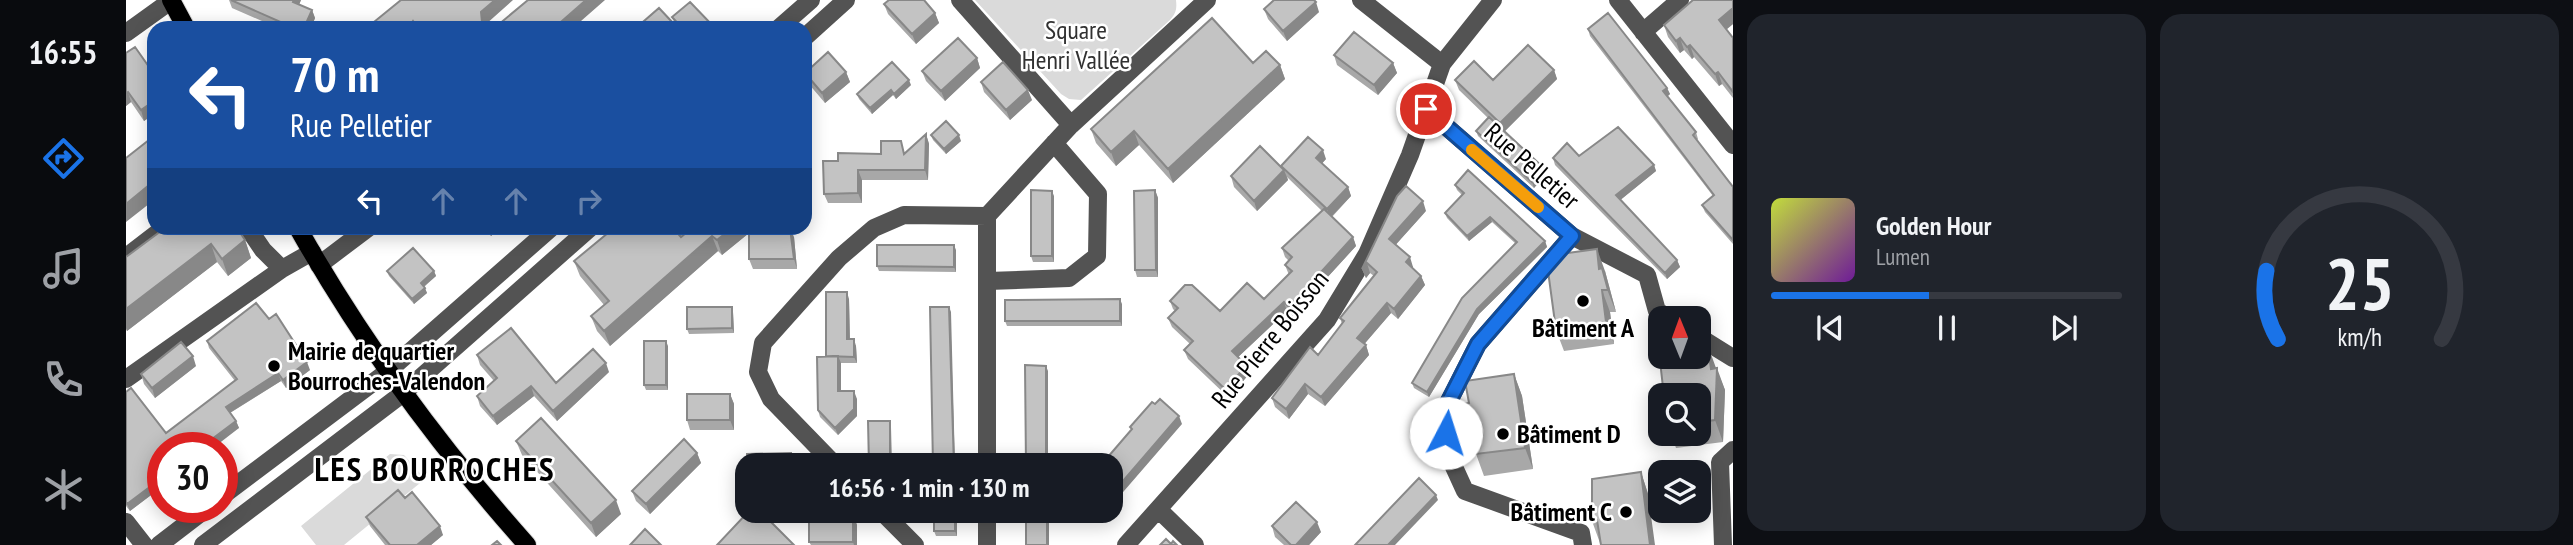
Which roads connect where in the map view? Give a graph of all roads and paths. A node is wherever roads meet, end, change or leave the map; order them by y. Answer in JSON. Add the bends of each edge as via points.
{"nodes":[{"id":1,"x":171,"y":0,"type":"edge"},
{"id":2,"x":811,"y":0,"type":"edge"},
{"id":3,"x":846,"y":0,"type":"edge"},
{"id":4,"x":960,"y":0,"type":"edge"},
{"id":5,"x":1361,"y":0,"type":"edge"},
{"id":6,"x":1493,"y":0,"type":"edge"},
{"id":7,"x":1618,"y":0,"type":"edge"},
{"id":8,"x":1680,"y":0,"type":"edge"},
{"id":9,"x":1198,"y":3,"type":"edge"},
{"id":10,"x":182,"y":21,"type":"edge"},
{"id":11,"x":787,"y":21,"type":"edge"},
{"id":12,"x":812,"y":31,"type":"edge"},
{"id":13,"x":1643,"y":32,"type":"junction"},
{"id":14,"x":126,"y":33,"type":"edge"},
{"id":15,"x":1443,"y":64,"type":"junction"},
{"id":16,"x":1426,"y":109,"type":"junction"},
{"id":17,"x":1071,"y":125,"type":"junction"},
{"id":18,"x":1054,"y":143,"type":"junction"},
{"id":19,"x":1733,"y":145,"type":"edge"},
{"id":20,"x":987,"y":216,"type":"junction"},
{"id":21,"x":155,"y":235,"type":"edge"},
{"id":22,"x":253,"y":235,"type":"edge"},
{"id":23,"x":302,"y":235,"type":"edge"},
{"id":24,"x":356,"y":235,"type":"edge"},
{"id":25,"x":543,"y":235,"type":"edge"},
{"id":26,"x":582,"y":235,"type":"edge"},
{"id":27,"x":1572,"y":236,"type":"junction"},
{"id":28,"x":126,"y":257,"type":"edge"},
{"id":29,"x":315,"y":259,"type":"junction"},
{"id":30,"x":282,"y":269,"type":"junction"},
{"id":31,"x":988,"y":281,"type":"junction"},
{"id":32,"x":1656,"y":306,"type":"edge"},
{"id":33,"x":1712,"y":345,"type":"edge"},
{"id":34,"x":1733,"y":358,"type":"edge"},
{"id":35,"x":387,"y":372,"type":"junction"},
{"id":36,"x":126,"y":379,"type":"edge"},
{"id":37,"x":402,"y":394,"type":"junction"},
{"id":38,"x":1733,"y":450,"type":"edge"},
{"id":39,"x":823,"y":453,"type":"edge"},
{"id":40,"x":987,"y":453,"type":"edge"},
{"id":41,"x":238,"y":484,"type":"edge"},
{"id":42,"x":1159,"y":510,"type":"junction"},
{"id":43,"x":126,"y":522,"type":"edge"},
{"id":44,"x":188,"y":523,"type":"edge"},
{"id":45,"x":893,"y":523,"type":"edge"},
{"id":46,"x":987,"y":523,"type":"edge"},
{"id":47,"x":144,"y":545,"type":"edge"},
{"id":48,"x":159,"y":545,"type":"edge"},
{"id":49,"x":203,"y":545,"type":"edge"},
{"id":50,"x":527,"y":545,"type":"edge"},
{"id":51,"x":915,"y":545,"type":"edge"},
{"id":52,"x":987,"y":545,"type":"edge"},
{"id":53,"x":1126,"y":545,"type":"edge"},
{"id":54,"x":1195,"y":545,"type":"edge"},
{"id":55,"x":1583,"y":545,"type":"edge"},
{"id":56,"x":1723,"y":545,"type":"edge"}],
"edges":[{"from":1,"to":10,"type":"main road"},
{"from":1,"to":14,"type":"street"},
{"from":2,"to":11,"type":"street"},
{"from":3,"to":12,"type":"street"},
{"from":4,"to":17,"type":"street"},
{"from":5,"to":15,"type":"street"},
{"from":6,"to":15,"type":"street","name":"Rue Pierre Boisson"},
{"from":7,"to":13,"type":"street"},
{"from":8,"to":13,"type":"street"},
{"from":9,"to":17,"type":"street"},
{"from":13,"to":19,"type":"street"},
{"from":15,"to":16,"type":"street","name":"Rue Pierre Boisson"},
{"from":16,"to":27,"type":"street","name":"Rue Pelletier"},
{"from":16,"to":42,"type":"street","name":"Rue Pierre Boisson","via":[[1367,254],[1327,320]]},
{"from":17,"to":18,"type":"street"},
{"from":18,"to":20,"type":"street"},
{"from":18,"to":31,"type":"street","via":[[1098,194],[1097,256],[1069,278]]},
{"from":20,"to":31,"type":"street"},
{"from":20,"to":39,"type":"street","via":[[904,215],[874,228],[839,258],[763,342],[758,372],[771,399]]},
{"from":21,"to":28,"type":"street"},
{"from":22,"to":30,"type":"street"},
{"from":23,"to":29,"type":"main road"},
{"from":24,"to":29,"type":"street"},
{"from":25,"to":35,"type":"street"},
{"from":26,"to":37,"type":"street"},
{"from":27,"to":32,"type":"street","name":"Rue Pelletier","via":[[1647,275]]},
{"from":27,"to":55,"type":"street","name":"Rue Pelletier","via":[[1478,344],[1444,411],[1449,456],[1465,491],[1581,533]]},
{"from":29,"to":30,"type":"street"},
{"from":29,"to":35,"type":"main road"},
{"from":30,"to":36,"type":"street"},
{"from":31,"to":40,"type":"street"},
{"from":33,"to":34,"type":"street"},
{"from":35,"to":37,"type":"main road"},
{"from":35,"to":41,"type":"street"},
{"from":37,"to":49,"type":"street"},
{"from":37,"to":50,"type":"main road"},
{"from":38,"to":56,"type":"street","via":[[1720,462]]},
{"from":42,"to":53,"type":"street","name":"Rue Pierre Boisson"},
{"from":42,"to":54,"type":"street"},
{"from":43,"to":47,"type":"street"},
{"from":44,"to":48,"type":"street"},
{"from":45,"to":51,"type":"street"},
{"from":46,"to":52,"type":"street"}]}
